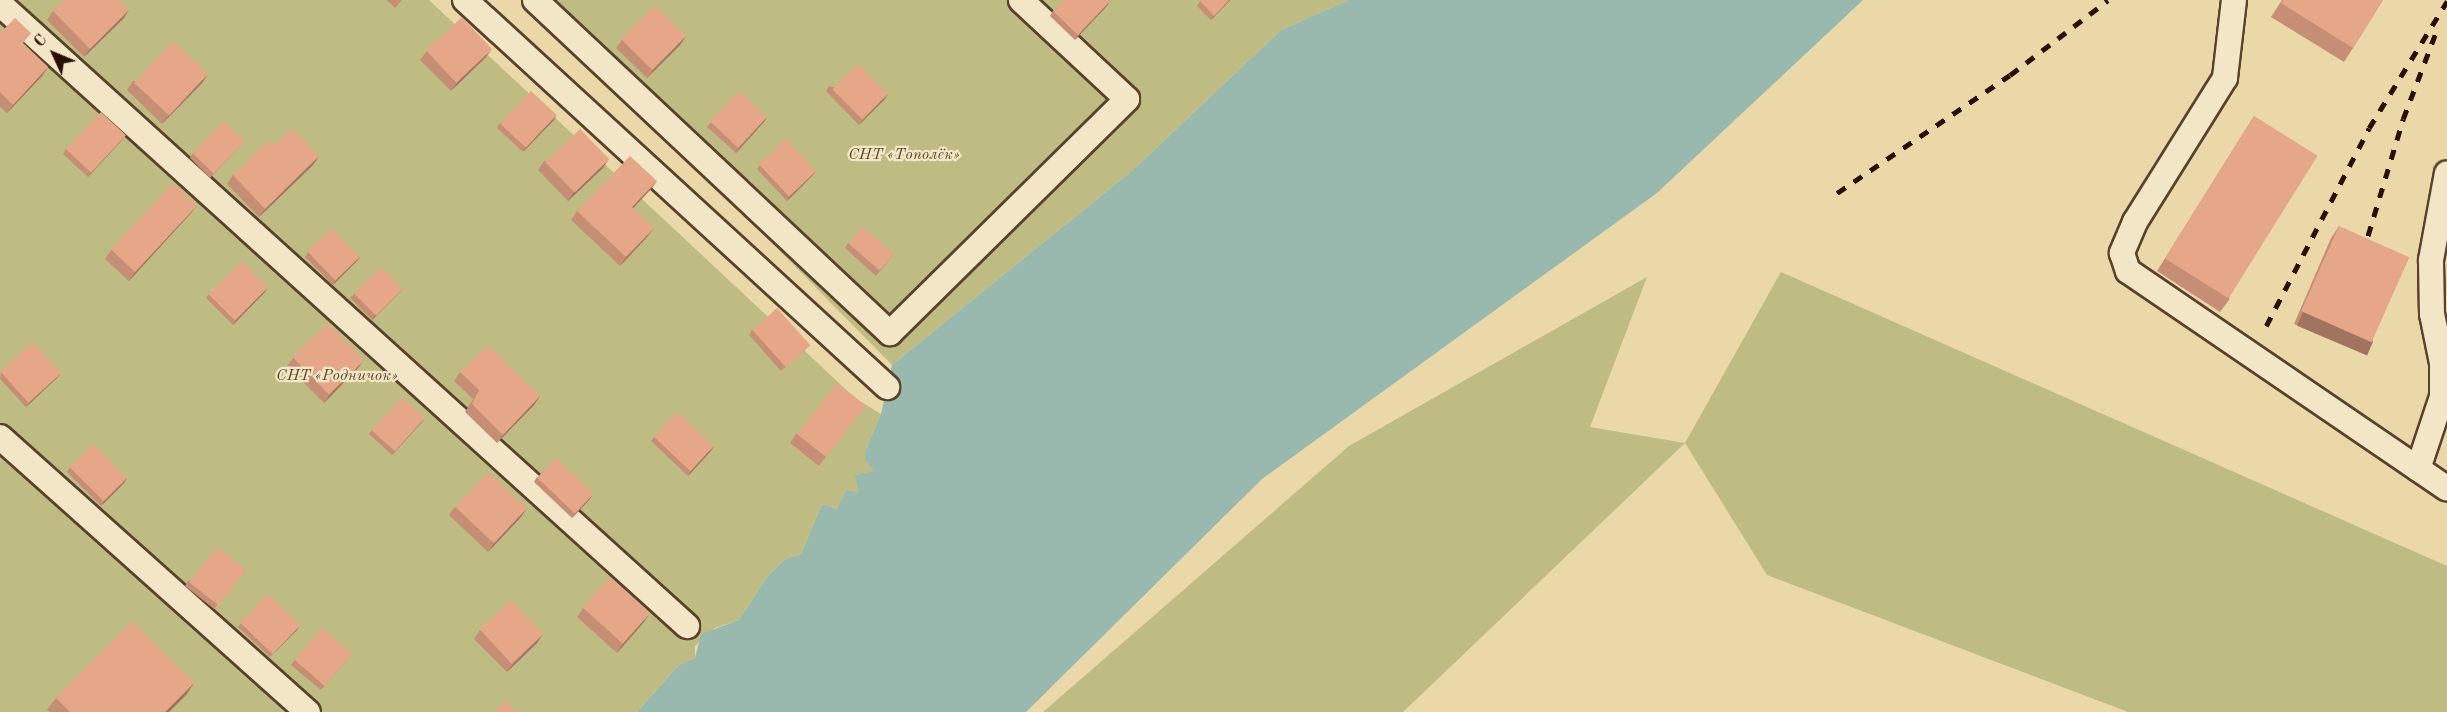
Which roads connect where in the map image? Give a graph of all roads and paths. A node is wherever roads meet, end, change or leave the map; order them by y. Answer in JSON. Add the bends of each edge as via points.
{"nodes":[{"id":1,"x":465,"y":0,"type":"edge"},
{"id":2,"x":535,"y":0,"type":"edge"},
{"id":3,"x":1021,"y":0,"type":"edge"},
{"id":4,"x":2234,"y":0,"type":"edge"},
{"id":5,"x":0,"y":4,"type":"edge"},
{"id":6,"x":2447,"y":173,"type":"edge"},
{"id":7,"x":2439,"y":256,"type":"edge"},
{"id":8,"x":887,"y":387,"type":"dead end"},
{"id":9,"x":0,"y":437,"type":"edge"},
{"id":10,"x":2418,"y":469,"type":"junction"},
{"id":11,"x":2447,"y":489,"type":"edge"},
{"id":12,"x":687,"y":626,"type":"dead end"},
{"id":13,"x":308,"y":712,"type":"edge"}],
"edges":[{"from":1,"to":8,"type":"lane"},
{"from":2,"to":3,"type":"lane","via":[[890,333],[1126,99]]},
{"from":4,"to":10,"type":"lane","via":[[2225,78],[2135,222],[2122,253],[2128,271]]},
{"from":5,"to":12,"type":"lane"},
{"from":6,"to":7,"type":"lane"},
{"from":7,"to":10,"type":"lane","via":[[2432,314],[2442,363],[2442,397]]},
{"from":9,"to":13,"type":"lane"},
{"from":10,"to":11,"type":"lane"}]}
